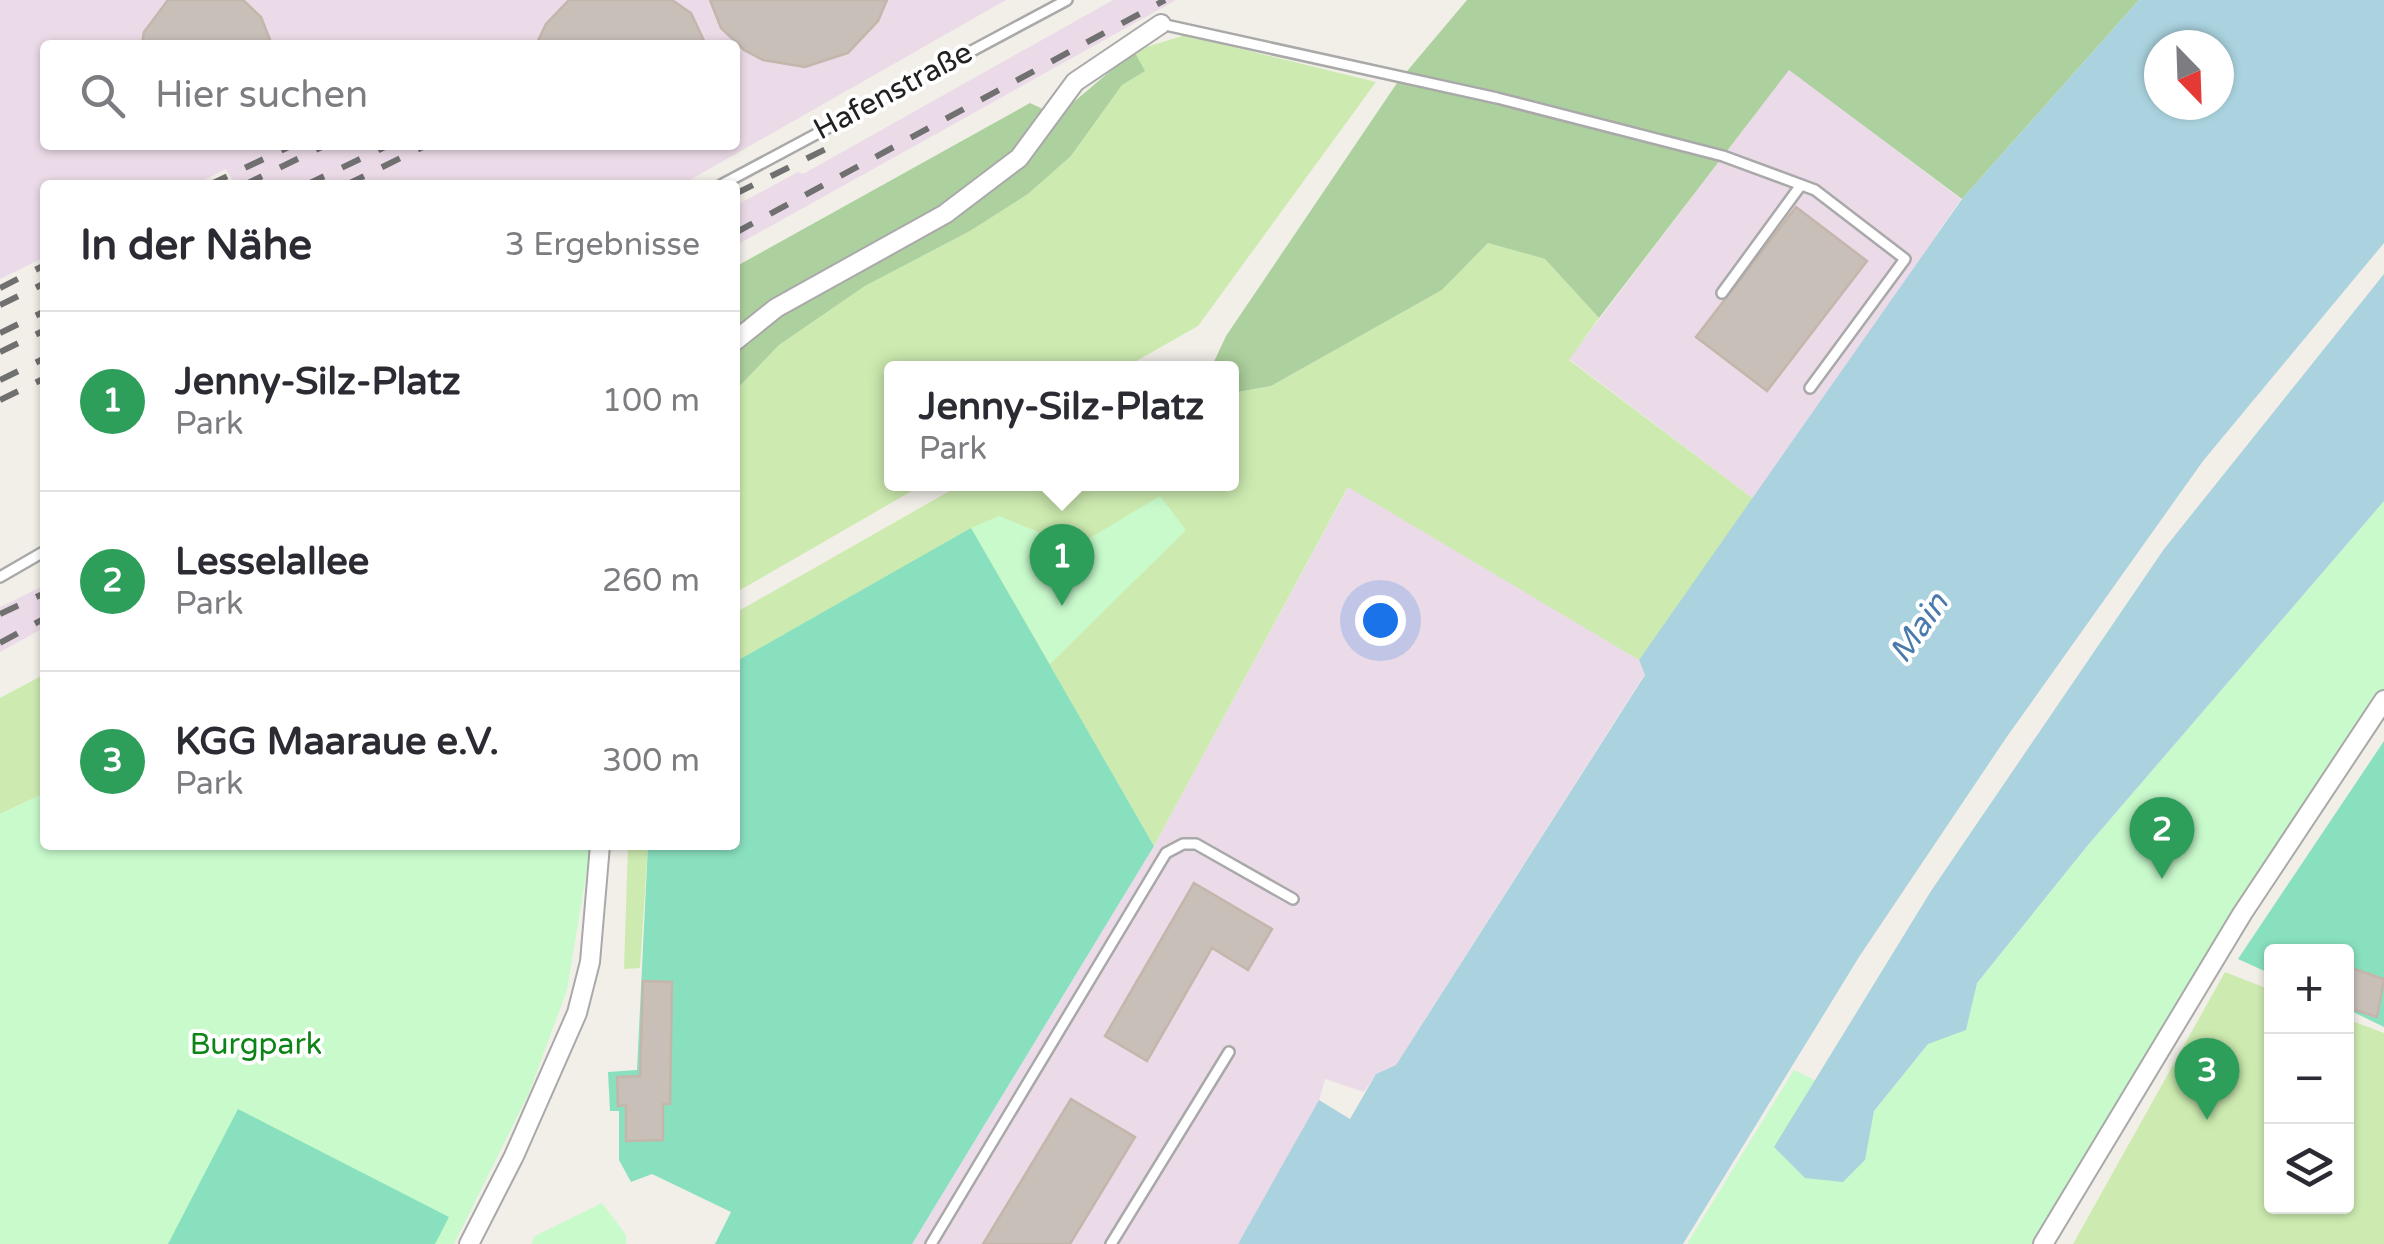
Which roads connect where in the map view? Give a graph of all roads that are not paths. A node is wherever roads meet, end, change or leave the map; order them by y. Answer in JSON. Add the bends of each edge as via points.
{"nodes":[{"id":1,"x":1067,"y":0,"type":"edge"},
{"id":2,"x":1160,"y":24,"type":"joint"},
{"id":3,"x":730,"y":180,"type":"edge"},
{"id":4,"x":1802,"y":185,"type":"junction"},
{"id":5,"x":1722,"y":293,"type":"dead end"},
{"id":6,"x":740,"y":337,"type":"edge"},
{"id":7,"x":1810,"y":388,"type":"dead end"},
{"id":8,"x":40,"y":554,"type":"edge"},
{"id":9,"x":0,"y":577,"type":"edge"},
{"id":10,"x":2384,"y":700,"type":"edge"},
{"id":11,"x":600,"y":850,"type":"edge"},
{"id":12,"x":1292,"y":899,"type":"dead end"},
{"id":13,"x":1228,"y":1052,"type":"dead end"},
{"id":14,"x":470,"y":1244,"type":"edge"},
{"id":15,"x":931,"y":1244,"type":"edge"},
{"id":16,"x":1111,"y":1244,"type":"edge"},
{"id":17,"x":2043,"y":1244,"type":"edge"}],
"edges":[{"from":1,"to":3,"type":"lane","name":"Hafenstraße"},
{"from":2,"to":4,"type":"lane","via":[[1496,98],[1722,156]]},
{"from":2,"to":6,"type":"street","via":[[1075,82],[1018,158],[945,214],[776,308]]},
{"from":4,"to":5,"type":"lane"},
{"from":4,"to":7,"type":"lane","via":[[1906,259]]},
{"from":8,"to":9,"type":"lane"},
{"from":10,"to":17,"type":"street","via":[[2242,914]]},
{"from":11,"to":14,"type":"street","via":[[590,962],[577,1013]]},
{"from":12,"to":15,"type":"lane","via":[[1196,844],[1166,853]]},
{"from":13,"to":16,"type":"lane"}]}
